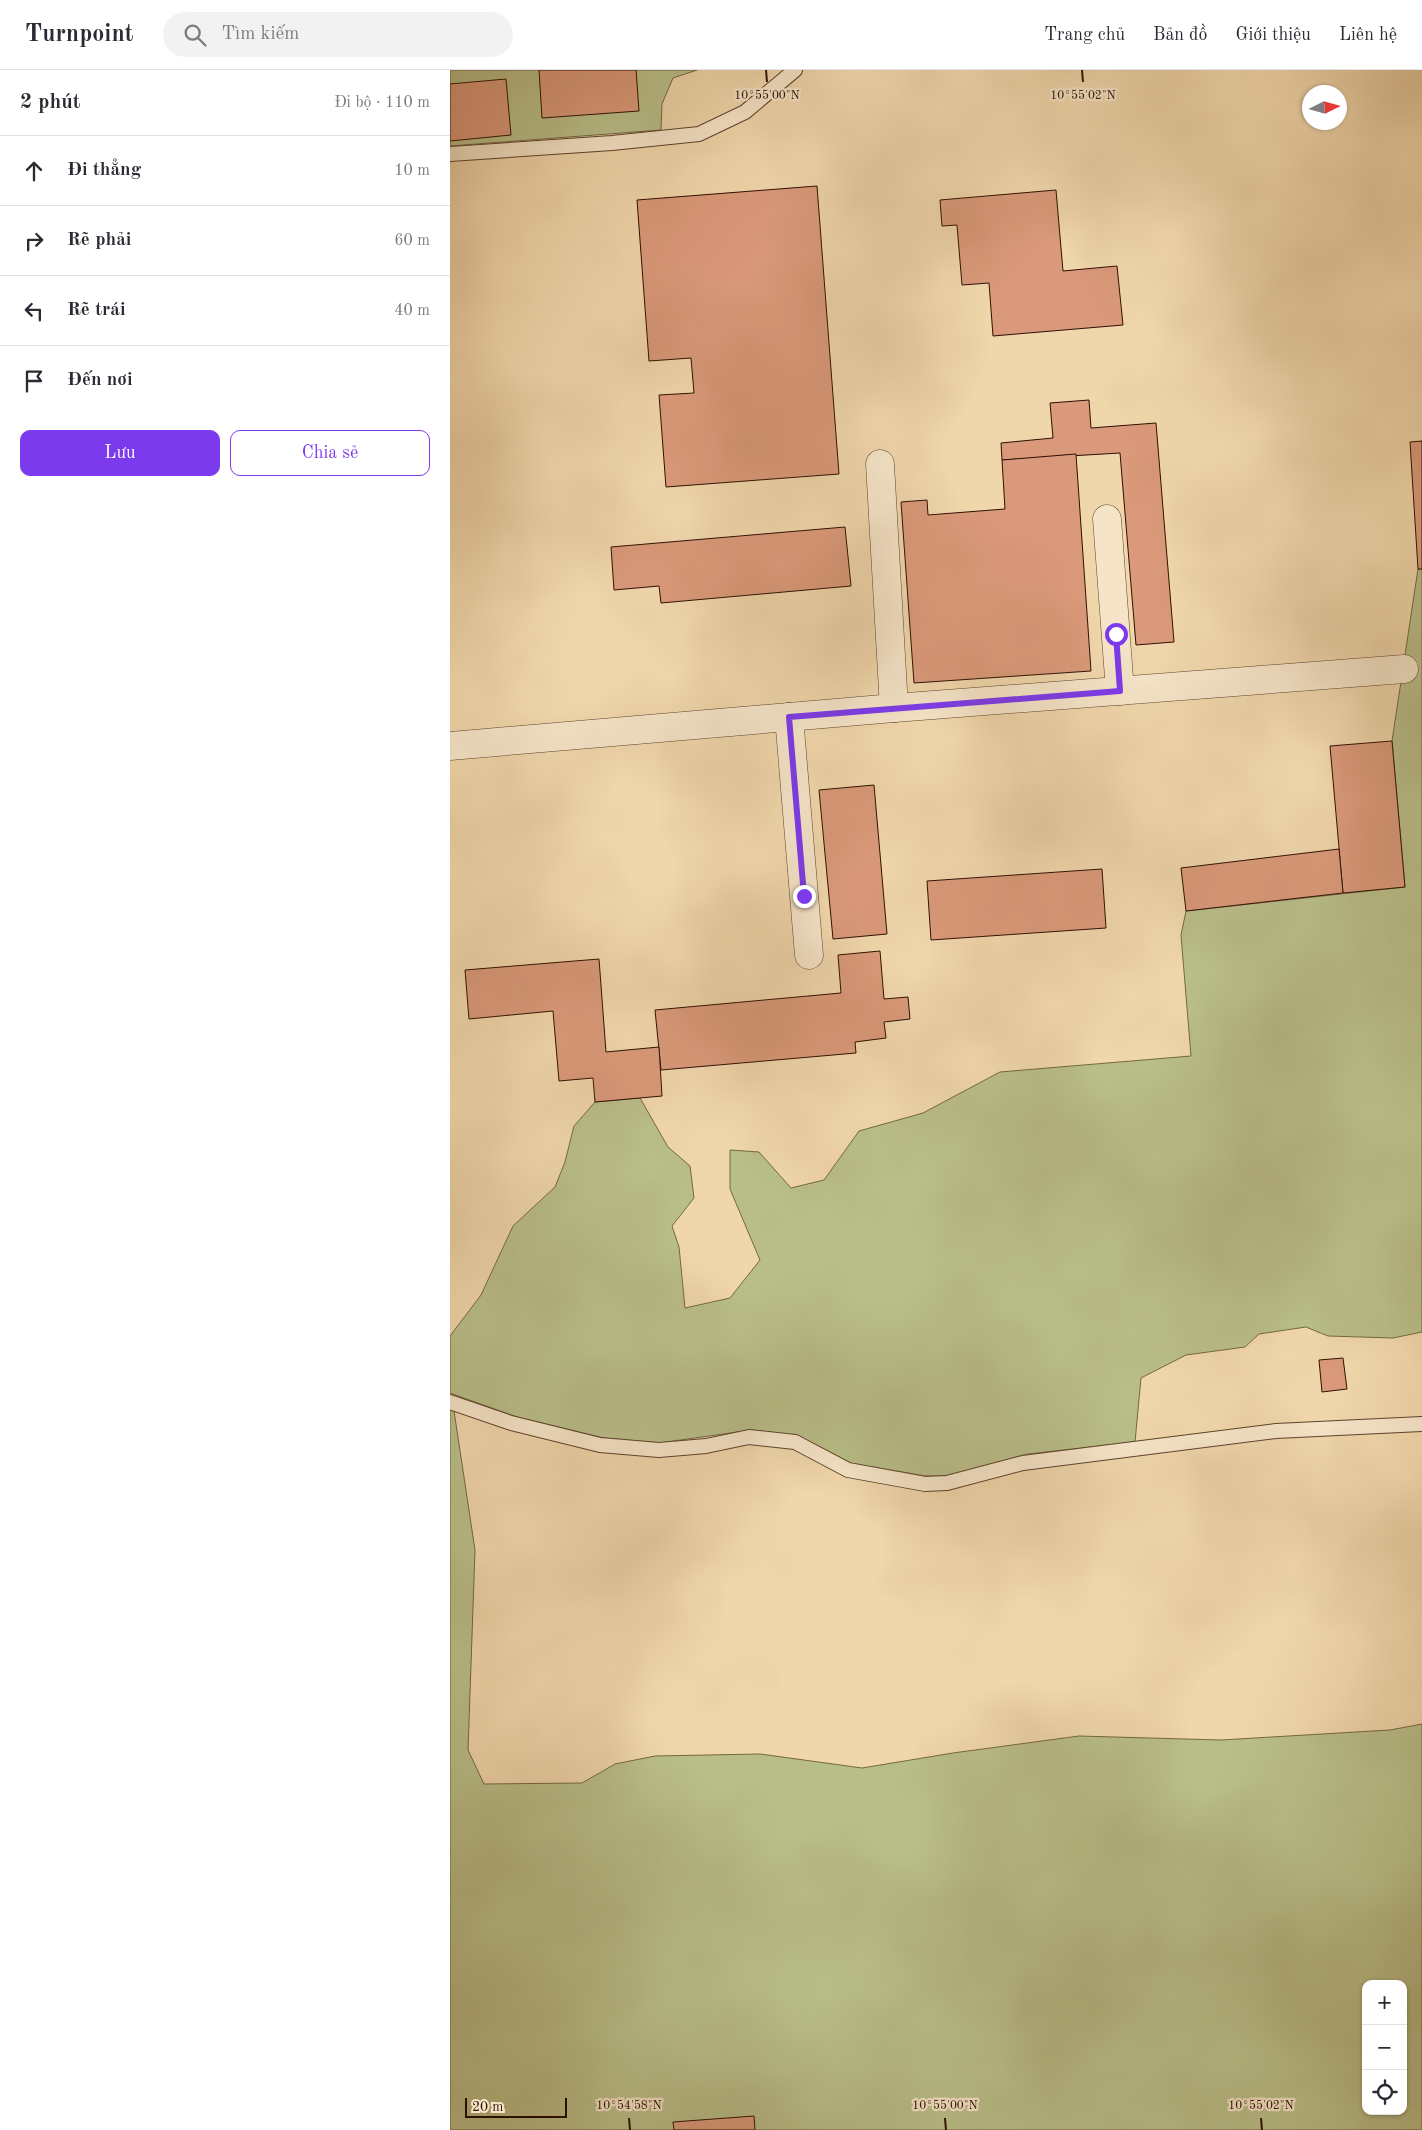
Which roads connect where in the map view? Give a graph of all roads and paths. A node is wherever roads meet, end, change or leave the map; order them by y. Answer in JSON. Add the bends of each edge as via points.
{"nodes":[{"id":1,"x":795,"y":70,"type":"edge"},
{"id":2,"x":450,"y":154,"type":"edge"},
{"id":3,"x":880,"y":464,"type":"dead end"},
{"id":4,"x":1107,"y":519,"type":"dead end"},
{"id":5,"x":1404,"y":669,"type":"dead end"},
{"id":6,"x":1120,"y":691,"type":"junction"},
{"id":7,"x":894,"y":708,"type":"junction"},
{"id":8,"x":789,"y":717,"type":"junction"},
{"id":9,"x":450,"y":746,"type":"edge"},
{"id":10,"x":809,"y":955,"type":"dead end"},
{"id":11,"x":450,"y":1402,"type":"edge"},
{"id":12,"x":1422,"y":1424,"type":"edge"}],
"edges":[{"from":1,"to":2,"type":"lane","via":[[745,112],[699,134]]},
{"from":3,"to":7,"type":"street"},
{"from":4,"to":6,"type":"street"},
{"from":5,"to":6,"type":"street"},
{"from":6,"to":7,"type":"street"},
{"from":7,"to":8,"type":"street"},
{"from":8,"to":9,"type":"street"},
{"from":8,"to":10,"type":"street"},
{"from":11,"to":12,"type":"lane","via":[[511,1423],[600,1445],[659,1450],[706,1446],[749,1437],[795,1442],[848,1470],[925,1484],[947,1483],[1023,1463],[1276,1431]]}]}
